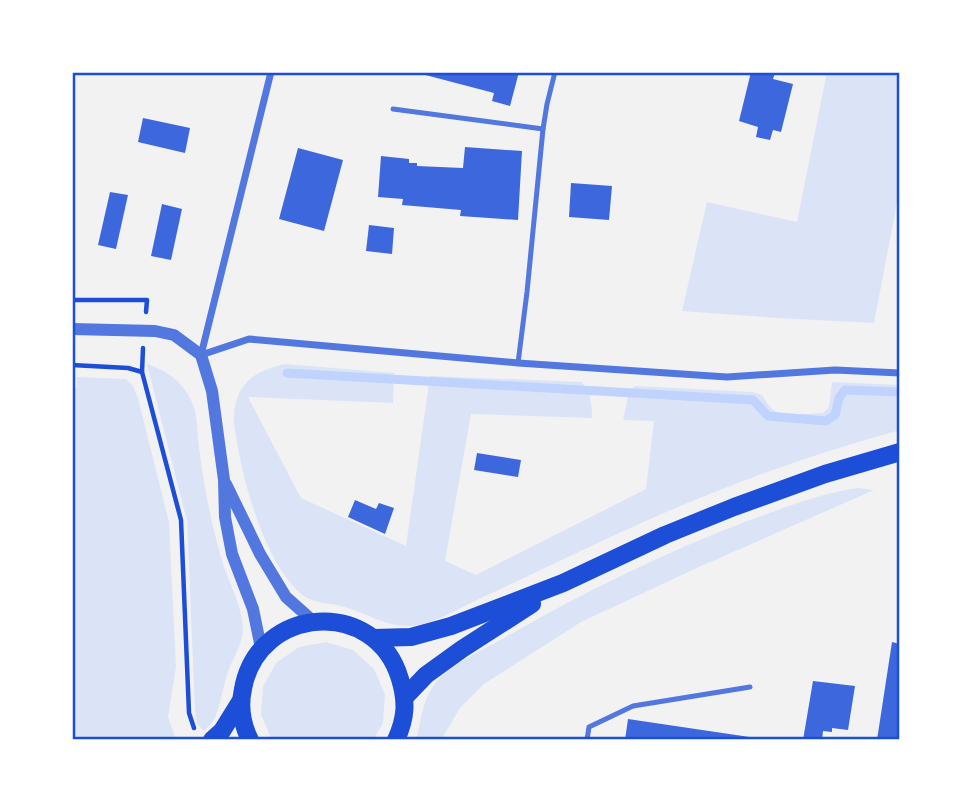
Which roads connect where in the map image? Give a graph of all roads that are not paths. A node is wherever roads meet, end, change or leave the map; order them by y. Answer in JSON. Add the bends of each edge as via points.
{"nodes":[{"id":1,"x":271,"y":72,"type":"edge"},
{"id":2,"x":555,"y":72,"type":"edge"},
{"id":3,"x":393,"y":109,"type":"dead end"},
{"id":4,"x":543,"y":128,"type":"junction"},
{"id":5,"x":72,"y":329,"type":"edge"},
{"id":6,"x":201,"y":355,"type":"junction"},
{"id":7,"x":518,"y":363,"type":"junction"},
{"id":8,"x":900,"y":373,"type":"edge"},
{"id":9,"x":900,"y":452,"type":"edge"},
{"id":10,"x":225,"y":480,"type":"junction"},
{"id":11,"x":563,"y":583,"type":"junction"},
{"id":12,"x":313,"y":621,"type":"junction"},
{"id":13,"x":374,"y":638,"type":"junction"},
{"id":14,"x":261,"y":648,"type":"junction"},
{"id":15,"x":750,"y":687,"type":"dead end"},
{"id":16,"x":405,"y":697,"type":"junction"},
{"id":17,"x":240,"y":702,"type":"junction"},
{"id":18,"x":205,"y":736,"type":"edge"},
{"id":19,"x":250,"y":740,"type":"edge"},
{"id":20,"x":396,"y":740,"type":"edge"},
{"id":21,"x":587,"y":740,"type":"edge"}],
"edges":[{"from":1,"to":6,"type":"street"},
{"from":2,"to":4,"type":"lane"},
{"from":3,"to":4,"type":"lane"},
{"from":4,"to":7,"type":"lane"},
{"from":5,"to":6,"type":"street","via":[[155,331],[174,335]]},
{"from":6,"to":7,"type":"street","via":[[249,339]]},
{"from":6,"to":10,"type":"street","via":[[212,391]]},
{"from":7,"to":8,"type":"street","via":[[727,377],[835,370]]},
{"from":9,"to":11,"type":"main road","via":[[734,507]]},
{"from":10,"to":12,"type":"street","via":[[286,597]]},
{"from":10,"to":14,"type":"street","via":[[232,555],[253,609]]},
{"from":11,"to":13,"type":"main road","via":[[411,638]]},
{"from":11,"to":16,"type":"main road","via":[[462,649]]},
{"from":12,"to":13,"type":"main road","via":[[346,623]]},
{"from":12,"to":14,"type":"main road","via":[[284,630]]},
{"from":13,"to":16,"type":"main road","via":[[396,664]]},
{"from":14,"to":17,"type":"main road","via":[[246,674]]},
{"from":15,"to":21,"type":"lane","via":[[633,706],[589,727]]},
{"from":16,"to":20,"type":"main road","via":[[403,726]]},
{"from":17,"to":18,"type":"main road","via":[[222,731]]},
{"from":17,"to":19,"type":"main road"}]}
